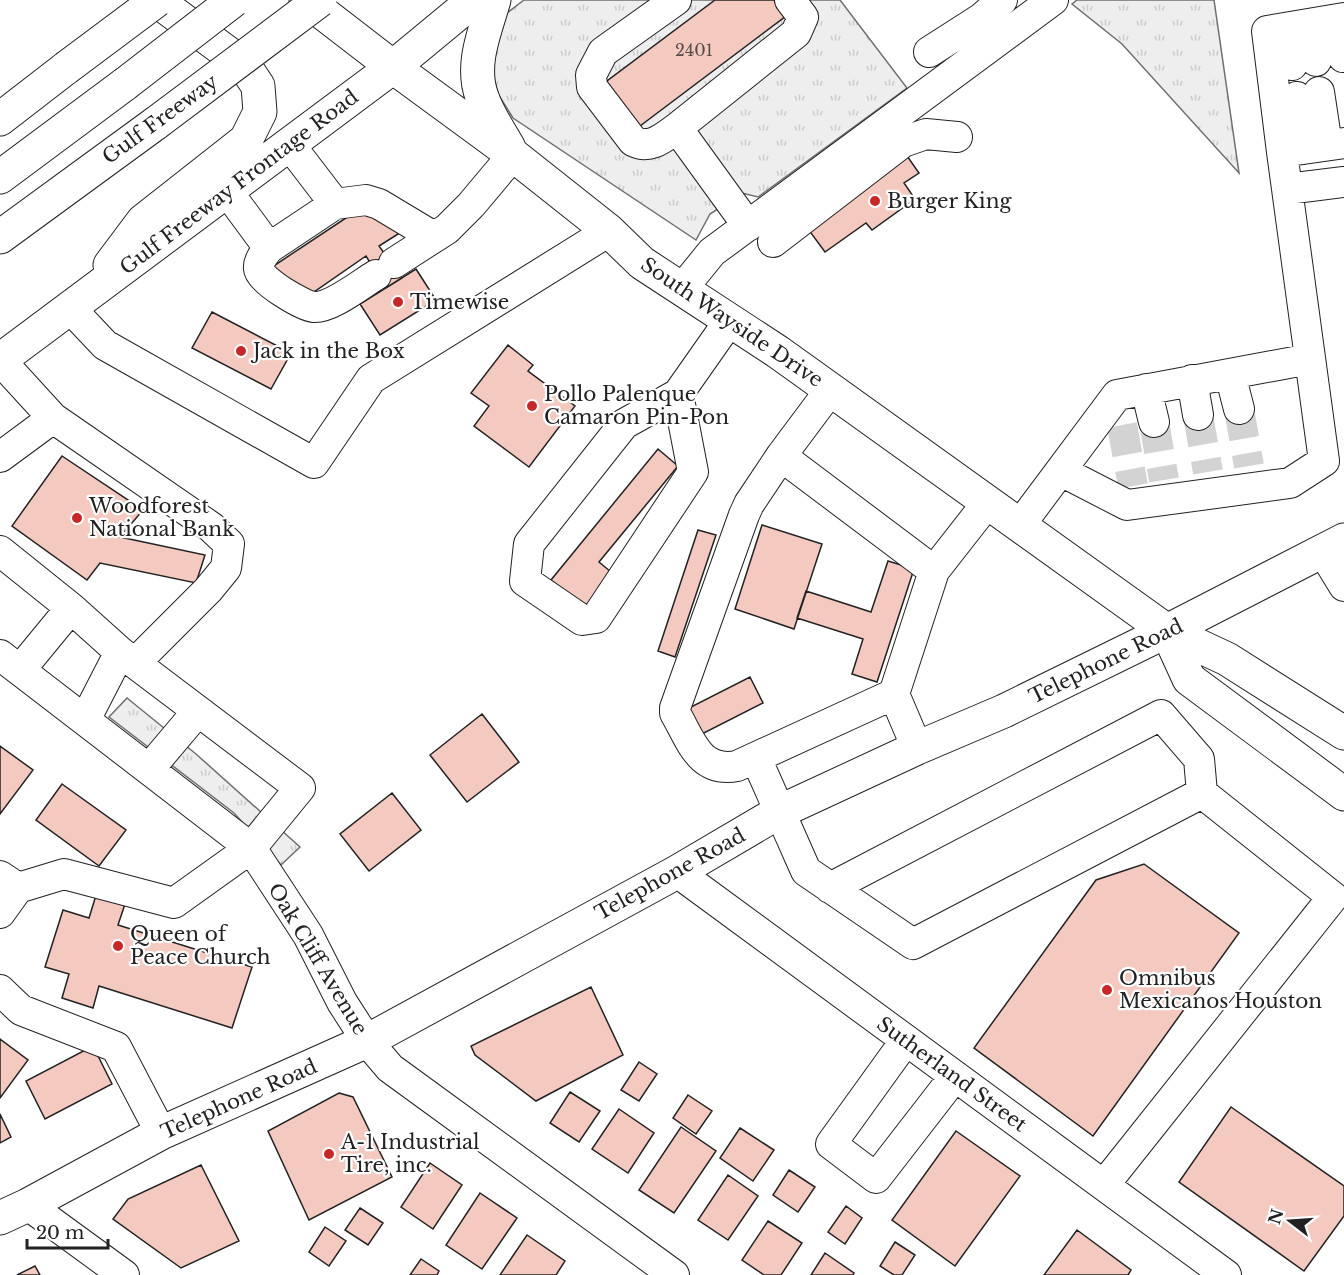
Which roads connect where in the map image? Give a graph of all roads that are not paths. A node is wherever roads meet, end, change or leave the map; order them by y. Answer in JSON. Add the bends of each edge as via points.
{"nodes":[{"id":1,"x":157,"y":0,"type":"edge"},
{"id":2,"x":234,"y":0,"type":"edge"},
{"id":3,"x":306,"y":0,"type":"edge"},
{"id":4,"x":320,"y":0,"type":"edge"},
{"id":5,"x":474,"y":0,"type":"edge"},
{"id":6,"x":494,"y":0,"type":"edge"},
{"id":7,"x":676,"y":0,"type":"edge"},
{"id":8,"x":790,"y":0,"type":"edge"},
{"id":9,"x":1002,"y":0,"type":"edge"},
{"id":10,"x":1053,"y":0,"type":"edge"},
{"id":11,"x":1321,"y":22,"type":"edge"},
{"id":12,"x":929,"y":52,"type":"dead end"},
{"id":13,"x":1317,"y":61,"type":"edge"},
{"id":14,"x":393,"y":67,"type":"junction"},
{"id":15,"x":1308,"y":94,"type":"dead end"},
{"id":16,"x":0,"y":118,"type":"edge"},
{"id":17,"x":677,"y":128,"type":"junction"},
{"id":18,"x":957,"y":137,"type":"dead end"},
{"id":19,"x":290,"y":144,"type":"junction"},
{"id":20,"x":1314,"y":147,"type":"edge"},
{"id":21,"x":513,"y":155,"type":"junction"},
{"id":22,"x":0,"y":177,"type":"edge"},
{"id":23,"x":1344,"y":182,"type":"edge"},
{"id":24,"x":1287,"y":189,"type":"junction"},
{"id":25,"x":227,"y":191,"type":"junction"},
{"id":26,"x":335,"y":204,"type":"junction"},
{"id":27,"x":748,"y":226,"type":"junction"},
{"id":28,"x":609,"y":231,"type":"junction"},
{"id":29,"x":0,"y":237,"type":"edge"},
{"id":30,"x":434,"y":237,"type":"junction"},
{"id":31,"x":773,"y":242,"type":"dead end"},
{"id":32,"x":268,"y":248,"type":"junction"},
{"id":33,"x":682,"y":289,"type":"junction"},
{"id":34,"x":80,"y":300,"type":"junction"},
{"id":35,"x":730,"y":320,"type":"junction"},
{"id":36,"x":1310,"y":359,"type":"junction"},
{"id":37,"x":0,"y":360,"type":"edge"},
{"id":38,"x":1230,"y":374,"type":"junction"},
{"id":39,"x":1192,"y":380,"type":"junction"},
{"id":40,"x":831,"y":389,"type":"junction"},
{"id":41,"x":1146,"y":389,"type":"junction"},
{"id":42,"x":678,"y":394,"type":"junction"},
{"id":43,"x":1117,"y":395,"type":"junction"},
{"id":44,"x":1239,"y":409,"type":"tunnel mouth"},
{"id":45,"x":1198,"y":415,"type":"tunnel mouth"},
{"id":46,"x":53,"y":418,"type":"junction"},
{"id":47,"x":1154,"y":422,"type":"tunnel mouth"},
{"id":48,"x":1122,"y":425,"type":"tunnel mouth"},
{"id":49,"x":780,"y":456,"type":"junction"},
{"id":50,"x":1334,"y":456,"type":"edge"},
{"id":51,"x":0,"y":457,"type":"edge"},
{"id":52,"x":1061,"y":471,"type":"junction"},
{"id":53,"x":988,"y":502,"type":"junction"},
{"id":54,"x":1020,"y":525,"type":"junction"},
{"id":55,"x":1333,"y":545,"type":"edge"},
{"id":56,"x":0,"y":550,"type":"edge"},
{"id":57,"x":934,"y":571,"type":"junction"},
{"id":58,"x":1344,"y":586,"type":"edge"},
{"id":59,"x":71,"y":608,"type":"junction"},
{"id":60,"x":1167,"y":631,"type":"junction"},
{"id":61,"x":128,"y":657,"type":"junction"},
{"id":62,"x":10,"y":663,"type":"edge"},
{"id":63,"x":894,"y":694,"type":"junction"},
{"id":64,"x":198,"y":711,"type":"junction"},
{"id":65,"x":85,"y":720,"type":"junction"},
{"id":66,"x":1344,"y":733,"type":"edge"},
{"id":67,"x":917,"y":748,"type":"junction"},
{"id":68,"x":756,"y":758,"type":"junction"},
{"id":69,"x":149,"y":769,"type":"junction"},
{"id":70,"x":1202,"y":793,"type":"junction"},
{"id":71,"x":1344,"y":794,"type":"edge"},
{"id":72,"x":779,"y":812,"type":"junction"},
{"id":73,"x":251,"y":848,"type":"junction"},
{"id":74,"x":677,"y":872,"type":"junction"},
{"id":75,"x":9,"y":882,"type":"edge"},
{"id":76,"x":830,"y":888,"type":"junction"},
{"id":77,"x":1339,"y":890,"type":"edge"},
{"id":78,"x":0,"y":913,"type":"edge"},
{"id":79,"x":0,"y":990,"type":"edge"},
{"id":80,"x":906,"y":1040,"type":"junction"},
{"id":81,"x":367,"y":1041,"type":"junction"},
{"id":82,"x":955,"y":1076,"type":"junction"},
{"id":83,"x":162,"y":1133,"type":"junction"},
{"id":84,"x":1104,"y":1185,"type":"junction"},
{"id":85,"x":14,"y":1211,"type":"edge"},
{"id":86,"x":124,"y":1275,"type":"edge"},
{"id":87,"x":674,"y":1275,"type":"edge"},
{"id":88,"x":1226,"y":1275,"type":"edge"}],
"edges":[{"from":1,"to":16,"type":"main road","bridge":true},
{"from":1,"to":34,"type":"main road","via":[[244,65],[258,86],[260,112],[246,140],[143,221]]},
{"from":2,"to":22,"type":"main road","bridge":true},
{"from":3,"to":14,"type":"main road","name":"South Wayside Drive"},
{"from":4,"to":29,"type":"main road","name":"Gulf Freeway","bridge":true},
{"from":5,"to":14,"type":"main road","name":"Gulf Freeway Frontage Road"},
{"from":6,"to":21,"type":"main road","via":[[483,35],[479,76],[482,96]]},
{"from":7,"to":17,"type":"street","via":[[603,52],[591,75],[592,87],[633,141],[647,145]]},
{"from":8,"to":17,"type":"street","via":[[803,17],[796,33]]},
{"from":9,"to":12,"type":"street","via":[[982,18]]},
{"from":10,"to":27,"type":"street"},
{"from":11,"to":13,"type":"street"},
{"from":11,"to":13,"type":"street"},
{"from":11,"to":20,"type":"street","via":[[1267,31]]},
{"from":14,"to":19,"type":"main road","name":"Gulf Freeway Frontage Road"},
{"from":14,"to":21,"type":"main road","name":"South Wayside Drive"},
{"from":15,"to":20,"type":"street"},
{"from":17,"to":27,"type":"street"},
{"from":18,"to":31,"type":"street","via":[[926,134],[903,142]]},
{"from":19,"to":25,"type":"main road","name":"Gulf Freeway Frontage Road"},
{"from":19,"to":26,"type":"street"},
{"from":20,"to":24,"type":"street"},
{"from":21,"to":28,"type":"main road","name":"South Wayside Drive"},
{"from":21,"to":30,"type":"street","via":[[471,205]]},
{"from":23,"to":24,"type":"street"},
{"from":24,"to":36,"type":"street"},
{"from":25,"to":32,"type":"street"},
{"from":25,"to":34,"type":"main road","name":"Gulf Freeway Frontage Road"},
{"from":26,"to":30,"type":"street","via":[[366,200],[379,204]]},
{"from":26,"to":32,"type":"street"},
{"from":27,"to":33,"type":"street","via":[[712,252]]},
{"from":28,"to":33,"type":"main road","name":"South Wayside Drive","via":[[642,263]]},
{"from":28,"to":34,"type":"street","via":[[371,379],[314,463],[105,345]]},
{"from":30,"to":32,"type":"street","via":[[331,303],[315,307],[260,275],[260,261]]},
{"from":33,"to":35,"type":"main road","name":"South Wayside Drive"},
{"from":34,"to":37,"type":"main road","name":"Gulf Freeway Frontage Road"},
{"from":35,"to":40,"type":"main road","name":"South Wayside Drive"},
{"from":35,"to":42,"type":"street"},
{"from":36,"to":38,"type":"street"},
{"from":36,"to":50,"type":"street"},
{"from":37,"to":46,"type":"street"},
{"from":38,"to":39,"type":"street"},
{"from":38,"to":44,"type":"street"},
{"from":39,"to":41,"type":"street"},
{"from":39,"to":45,"type":"street"},
{"from":40,"to":49,"type":"street"},
{"from":40,"to":53,"type":"main road","name":"South Wayside Drive"},
{"from":41,"to":43,"type":"street"},
{"from":41,"to":47,"type":"street"},
{"from":42,"to":42,"type":"street","via":[[693,472],[596,618],[582,620],[525,581],[529,544],[624,424]]},
{"from":43,"to":48,"type":"street"},
{"from":43,"to":52,"type":"street"},
{"from":46,"to":51,"type":"street"},
{"from":46,"to":61,"type":"street","via":[[211,527],[229,544],[226,568],[208,590]]},
{"from":49,"to":57,"type":"street"},
{"from":49,"to":68,"type":"street","via":[[749,504],[675,708],[703,760],[725,768]]},
{"from":50,"to":52,"type":"street","via":[[1290,483],[1251,478],[1210,483],[1134,495],[1127,505]]},
{"from":52,"to":54,"type":"street"},
{"from":53,"to":54,"type":"main road","name":"South Wayside Drive"},
{"from":53,"to":57,"type":"street"},
{"from":54,"to":60,"type":"main road","name":"South Wayside Drive"},
{"from":55,"to":58,"type":"street"},
{"from":55,"to":60,"type":"main road","name":"Telephone Road"},
{"from":56,"to":59,"type":"street"},
{"from":57,"to":63,"type":"street"},
{"from":59,"to":61,"type":"street"},
{"from":59,"to":62,"type":"street"},
{"from":60,"to":66,"type":"main road","name":"South Wayside Drive","via":[[1227,659]]},
{"from":60,"to":67,"type":"main road","name":"Telephone Road","via":[[1004,711]]},
{"from":60,"to":71,"type":"main road","name":"South Wayside Drive","via":[[1189,679]]},
{"from":61,"to":64,"type":"street"},
{"from":61,"to":65,"type":"street"},
{"from":62,"to":65,"type":"street","name":"Oak Cliff Avenue"},
{"from":63,"to":67,"type":"street"},
{"from":63,"to":68,"type":"street"},
{"from":64,"to":69,"type":"street"},
{"from":64,"to":73,"type":"street","via":[[300,788]]},
{"from":65,"to":69,"type":"street","name":"Oak Cliff Avenue"},
{"from":67,"to":72,"type":"main road","name":"Telephone Road"},
{"from":68,"to":72,"type":"street"},
{"from":69,"to":73,"type":"street","name":"Oak Cliff Avenue"},
{"from":70,"to":76,"type":"street","via":[[914,944]]},
{"from":70,"to":76,"type":"street","via":[[1199,759],[1161,715]]},
{"from":70,"to":77,"type":"street"},
{"from":72,"to":74,"type":"main road","name":"Telephone Road"},
{"from":72,"to":76,"type":"street","via":[[806,872]]},
{"from":73,"to":75,"type":"street","via":[[174,903],[64,874]]},
{"from":73,"to":81,"type":"street","name":"Oak Cliff Avenue","via":[[308,934],[342,1002]]},
{"from":74,"to":80,"type":"street","name":"Sutherland Street"},
{"from":74,"to":81,"type":"main road","name":"Telephone Road"},
{"from":75,"to":78,"type":"street"},
{"from":77,"to":84,"type":"street"},
{"from":79,"to":83,"type":"street","via":[[21,1010],[116,1047]]},
{"from":80,"to":82,"type":"street","name":"Sutherland Street"},
{"from":80,"to":82,"type":"street","via":[[831,1144],[876,1178]]},
{"from":81,"to":83,"type":"main road","name":"Telephone Road"},
{"from":81,"to":87,"type":"street","name":"Oak Cliff Avenue","via":[[390,1068]]},
{"from":82,"to":84,"type":"street","name":"Sutherland Street"},
{"from":83,"to":85,"type":"main road","name":"Telephone Road"},
{"from":84,"to":88,"type":"street","name":"Sutherland Street"},
{"from":85,"to":86,"type":"street"}]}
